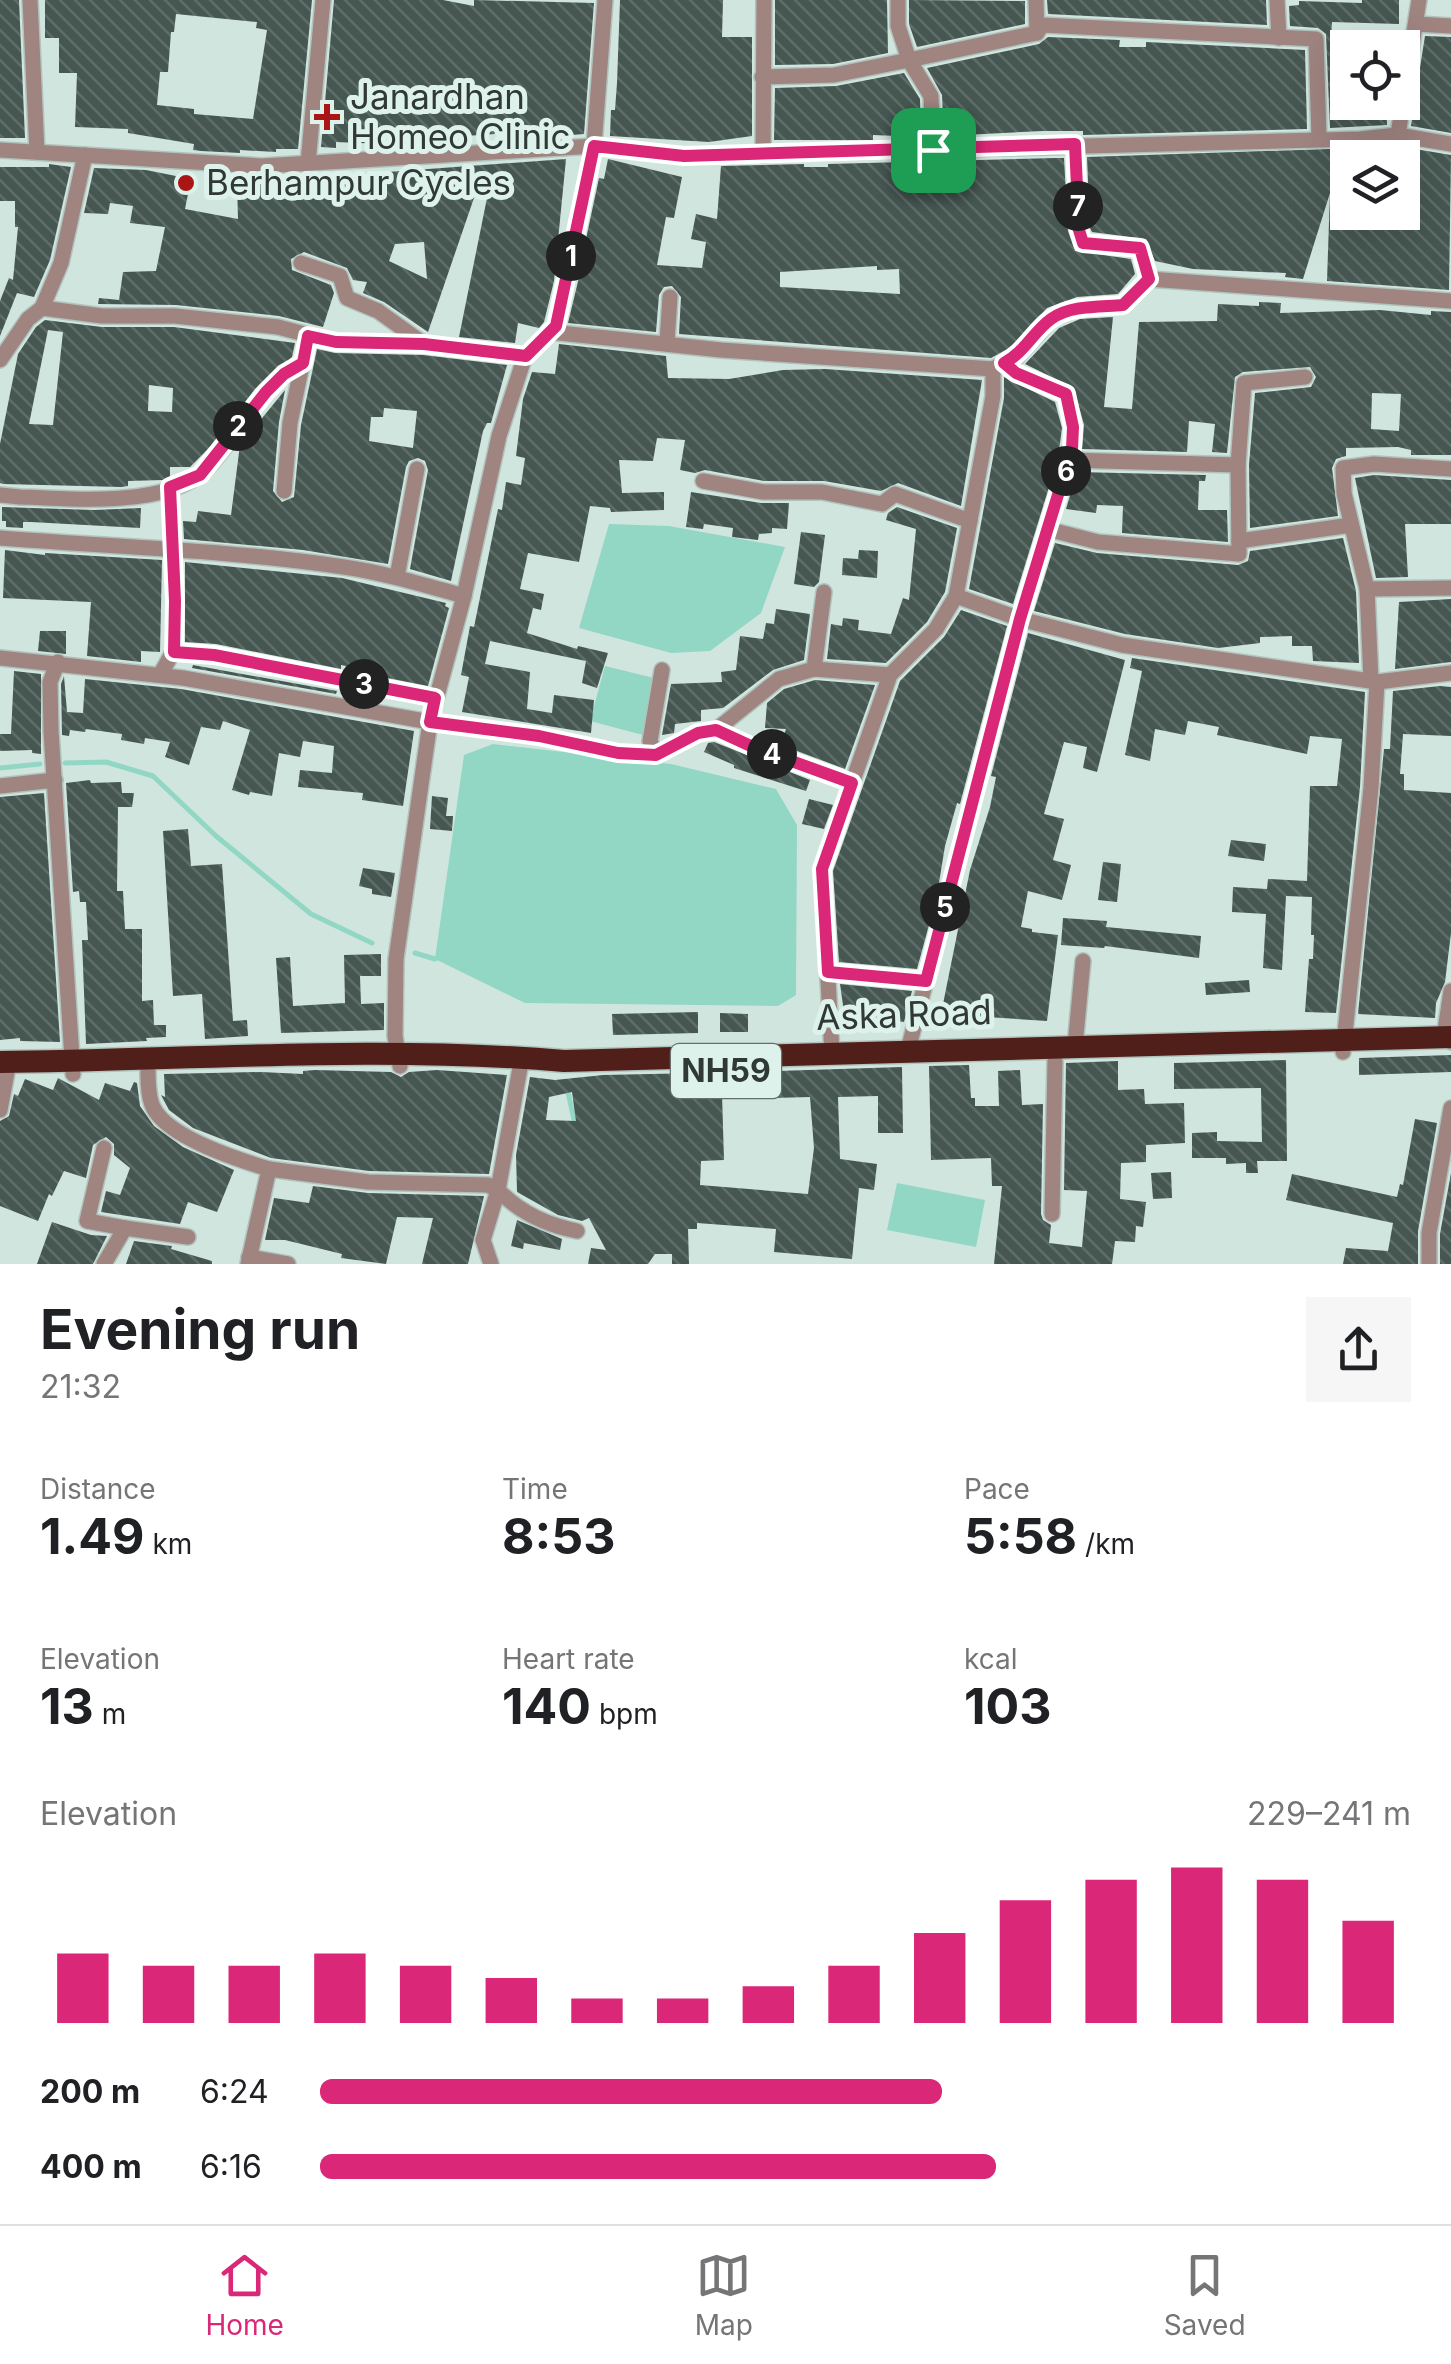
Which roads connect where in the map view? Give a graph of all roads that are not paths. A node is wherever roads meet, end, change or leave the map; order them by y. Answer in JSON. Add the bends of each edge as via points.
{"nodes":[{"id":1,"x":30,"y":0,"type":"edge"},
{"id":2,"x":322,"y":0,"type":"edge"},
{"id":3,"x":602,"y":0,"type":"edge"},
{"id":4,"x":764,"y":0,"type":"edge"},
{"id":5,"x":898,"y":0,"type":"edge"},
{"id":6,"x":1036,"y":0,"type":"edge"},
{"id":7,"x":1277,"y":0,"type":"edge"},
{"id":8,"x":1419,"y":0,"type":"edge"},
{"id":9,"x":1416,"y":24,"type":"junction"},
{"id":10,"x":1451,"y":26,"type":"edge"},
{"id":11,"x":1037,"y":33,"type":"junction"},
{"id":12,"x":1279,"y":38,"type":"junction"},
{"id":13,"x":909,"y":60,"type":"junction"},
{"id":14,"x":762,"y":76,"type":"junction"},
{"id":15,"x":1398,"y":135,"type":"junction"},
{"id":16,"x":1318,"y":139,"type":"junction"},
{"id":17,"x":1075,"y":144,"type":"junction"},
{"id":18,"x":1451,"y":144,"type":"edge"},
{"id":19,"x":594,"y":146,"type":"junction"},
{"id":20,"x":0,"y":150,"type":"edge"},
{"id":21,"x":933,"y":150,"type":"junction"},
{"id":22,"x":37,"y":152,"type":"junction"},
{"id":23,"x":85,"y":155,"type":"junction"},
{"id":24,"x":763,"y":155,"type":"junction"},
{"id":25,"x":308,"y":164,"type":"junction"},
{"id":26,"x":301,"y":263,"type":"dead end"},
{"id":27,"x":1149,"y":279,"type":"junction"},
{"id":28,"x":670,"y":297,"type":"dead end"},
{"id":29,"x":1451,"y":301,"type":"edge"},
{"id":30,"x":42,"y":308,"type":"junction"},
{"id":31,"x":550,"y":332,"type":"junction"},
{"id":32,"x":308,"y":336,"type":"junction"},
{"id":33,"x":668,"y":342,"type":"junction"},
{"id":34,"x":424,"y":344,"type":"junction"},
{"id":35,"x":526,"y":356,"type":"junction"},
{"id":36,"x":0,"y":360,"type":"edge"},
{"id":37,"x":303,"y":363,"type":"junction"},
{"id":38,"x":998,"y":366,"type":"junction"},
{"id":39,"x":1305,"y":378,"type":"dead end"},
{"id":40,"x":1069,"y":460,"type":"junction"},
{"id":41,"x":1238,"y":465,"type":"junction"},
{"id":42,"x":417,"y":469,"type":"dead end"},
{"id":43,"x":1451,"y":469,"type":"edge"},
{"id":44,"x":703,"y":481,"type":"dead end"},
{"id":45,"x":170,"y":487,"type":"junction"},
{"id":46,"x":284,"y":492,"type":"dead end"},
{"id":47,"x":0,"y":494,"type":"edge"},
{"id":48,"x":970,"y":521,"type":"junction"},
{"id":49,"x":1351,"y":525,"type":"junction"},
{"id":50,"x":1047,"y":529,"type":"junction"},
{"id":51,"x":0,"y":538,"type":"edge"},
{"id":52,"x":1239,"y":540,"type":"junction"},
{"id":53,"x":172,"y":549,"type":"junction"},
{"id":54,"x":398,"y":578,"type":"junction"},
{"id":55,"x":1451,"y":588,"type":"edge"},
{"id":56,"x":1367,"y":589,"type":"junction"},
{"id":57,"x":824,"y":592,"type":"dead end"},
{"id":58,"x":464,"y":596,"type":"junction"},
{"id":59,"x":956,"y":596,"type":"junction"},
{"id":60,"x":1020,"y":619,"type":"junction"},
{"id":61,"x":174,"y":652,"type":"junction"},
{"id":62,"x":0,"y":658,"type":"edge"},
{"id":63,"x":58,"y":662,"type":"junction"},
{"id":64,"x":814,"y":669,"type":"junction"},
{"id":65,"x":662,"y":670,"type":"dead end"},
{"id":66,"x":1451,"y":673,"type":"edge"},
{"id":67,"x":160,"y":675,"type":"junction"},
{"id":68,"x":890,"y":675,"type":"junction"},
{"id":69,"x":1374,"y":681,"type":"junction"},
{"id":70,"x":435,"y":698,"type":"junction"},
{"id":71,"x":430,"y":722,"type":"junction"},
{"id":72,"x":716,"y":730,"type":"junction"},
{"id":73,"x":656,"y":755,"type":"junction"},
{"id":74,"x":55,"y":780,"type":"junction"},
{"id":75,"x":852,"y":783,"type":"junction"},
{"id":76,"x":0,"y":786,"type":"edge"},
{"id":77,"x":1083,"y":962,"type":"dead end"},
{"id":78,"x":828,"y":972,"type":"junction"},
{"id":79,"x":926,"y":981,"type":"junction"},
{"id":80,"x":1451,"y":991,"type":"edge"},
{"id":81,"x":1449,"y":1041,"type":"edge"},
{"id":82,"x":1074,"y":1046,"type":"junction"},
{"id":83,"x":1343,"y":1046,"type":"junction"},
{"id":84,"x":832,"y":1052,"type":"junction"},
{"id":85,"x":907,"y":1057,"type":"junction"},
{"id":86,"x":399,"y":1060,"type":"junction"},
{"id":87,"x":1055,"y":1060,"type":"junction"},
{"id":88,"x":522,"y":1063,"type":"junction"},
{"id":89,"x":148,"y":1066,"type":"junction"},
{"id":90,"x":72,"y":1067,"type":"junction"},
{"id":91,"x":4,"y":1070,"type":"edge"},
{"id":92,"x":1451,"y":1108,"type":"edge"},
{"id":93,"x":0,"y":1110,"type":"edge"},
{"id":94,"x":104,"y":1148,"type":"dead end"},
{"id":95,"x":270,"y":1170,"type":"junction"},
{"id":96,"x":498,"y":1190,"type":"junction"},
{"id":97,"x":1052,"y":1214,"type":"dead end"},
{"id":98,"x":125,"y":1228,"type":"junction"},
{"id":99,"x":577,"y":1231,"type":"dead end"},
{"id":100,"x":188,"y":1236,"type":"dead end"},
{"id":101,"x":248,"y":1260,"type":"edge"},
{"id":102,"x":104,"y":1264,"type":"edge"},
{"id":103,"x":288,"y":1264,"type":"edge"},
{"id":104,"x":490,"y":1264,"type":"edge"},
{"id":105,"x":1429,"y":1264,"type":"edge"}],
"edges":[{"from":1,"to":22,"type":"street"},
{"from":2,"to":25,"type":"street"},
{"from":3,"to":19,"type":"street"},
{"from":4,"to":14,"type":"street"},
{"from":5,"to":13,"type":"street"},
{"from":6,"to":11,"type":"street"},
{"from":7,"to":12,"type":"street"},
{"from":8,"to":9,"type":"street"},
{"from":9,"to":10,"type":"street"},
{"from":9,"to":15,"type":"street"},
{"from":11,"to":12,"type":"street","via":[[1042,25]]},
{"from":11,"to":13,"type":"street"},
{"from":12,"to":16,"type":"street","via":[[1316,39]]},
{"from":13,"to":14,"type":"street","via":[[834,75]]},
{"from":13,"to":21,"type":"street","via":[[931,96]]},
{"from":14,"to":24,"type":"street"},
{"from":15,"to":16,"type":"street"},
{"from":15,"to":18,"type":"street"},
{"from":16,"to":17,"type":"street"},
{"from":17,"to":21,"type":"street"},
{"from":17,"to":27,"type":"street","via":[[1083,243],[1140,248]]},
{"from":19,"to":24,"type":"street","via":[[684,156]]},
{"from":19,"to":25,"type":"street"},
{"from":19,"to":31,"type":"street"},
{"from":20,"to":22,"type":"street"},
{"from":21,"to":24,"type":"street"},
{"from":22,"to":23,"type":"street"},
{"from":23,"to":25,"type":"street"},
{"from":23,"to":30,"type":"street","via":[[61,262]]},
{"from":26,"to":34,"type":"street","via":[[340,276],[348,298]]},
{"from":27,"to":29,"type":"street"},
{"from":27,"to":38,"type":"street","via":[[1123,305],[1078,308],[1052,318],[1018,356]]},
{"from":28,"to":33,"type":"street"},
{"from":30,"to":32,"type":"street","via":[[175,316]]},
{"from":30,"to":36,"type":"street"},
{"from":31,"to":33,"type":"street"},
{"from":31,"to":35,"type":"street"},
{"from":32,"to":34,"type":"street"},
{"from":32,"to":37,"type":"street"},
{"from":33,"to":38,"type":"street"},
{"from":34,"to":35,"type":"street"},
{"from":35,"to":58,"type":"street","via":[[499,436]]},
{"from":37,"to":45,"type":"street","via":[[266,392],[200,475]]},
{"from":37,"to":46,"type":"street"},
{"from":38,"to":40,"type":"street","via":[[1066,394],[1073,427]]},
{"from":38,"to":48,"type":"street"},
{"from":39,"to":41,"type":"street","via":[[1244,384]]},
{"from":40,"to":41,"type":"street"},
{"from":40,"to":50,"type":"street"},
{"from":41,"to":52,"type":"street"},
{"from":42,"to":54,"type":"street"},
{"from":43,"to":49,"type":"street","via":[[1344,468]]},
{"from":44,"to":48,"type":"street","via":[[882,504],[895,494]]},
{"from":45,"to":47,"type":"street","via":[[147,496]]},
{"from":45,"to":53,"type":"street"},
{"from":48,"to":59,"type":"street"},
{"from":49,"to":52,"type":"street"},
{"from":49,"to":56,"type":"street"},
{"from":50,"to":52,"type":"street","via":[[1098,542],[1239,554]]},
{"from":50,"to":60,"type":"street"},
{"from":51,"to":53,"type":"street"},
{"from":53,"to":54,"type":"street"},
{"from":53,"to":61,"type":"street"},
{"from":54,"to":58,"type":"street"},
{"from":55,"to":56,"type":"street"},
{"from":56,"to":69,"type":"street"},
{"from":57,"to":64,"type":"street"},
{"from":58,"to":70,"type":"street"},
{"from":59,"to":60,"type":"street"},
{"from":59,"to":68,"type":"street","via":[[936,629]]},
{"from":60,"to":69,"type":"street","via":[[1122,645]]},
{"from":60,"to":79,"type":"street"},
{"from":61,"to":67,"type":"street"},
{"from":61,"to":70,"type":"street"},
{"from":62,"to":63,"type":"street"},
{"from":63,"to":67,"type":"street"},
{"from":63,"to":74,"type":"street","via":[[50,682]]},
{"from":64,"to":68,"type":"street"},
{"from":64,"to":72,"type":"street","via":[[780,679]]},
{"from":65,"to":73,"type":"street","via":[[650,741]]},
{"from":66,"to":69,"type":"street"},
{"from":67,"to":71,"type":"street"},
{"from":68,"to":75,"type":"street"},
{"from":69,"to":83,"type":"street","via":[[1371,788]]},
{"from":70,"to":71,"type":"street"},
{"from":71,"to":73,"type":"street"},
{"from":71,"to":86,"type":"street","via":[[396,959]]},
{"from":72,"to":73,"type":"street"},
{"from":72,"to":75,"type":"street"},
{"from":74,"to":76,"type":"street"},
{"from":74,"to":90,"type":"street"},
{"from":75,"to":78,"type":"street","via":[[822,869]]},
{"from":77,"to":82,"type":"street"},
{"from":78,"to":79,"type":"street"},
{"from":78,"to":84,"type":"street"},
{"from":79,"to":85,"type":"street"},
{"from":80,"to":81,"type":"street"},
{"from":81,"to":83,"type":"highway","name":"Aska Road","number":"NH59"},
{"from":82,"to":83,"type":"highway","name":"Aska Road","number":"NH59"},
{"from":82,"to":85,"type":"highway","name":"Aska Road","number":"NH59"},
{"from":83,"to":87,"type":"highway","number":"NH59"},
{"from":84,"to":85,"type":"highway","name":"Aska Road","number":"NH59"},
{"from":84,"to":88,"type":"highway","name":"Aska Road","number":"NH59"},
{"from":85,"to":87,"type":"highway","number":"NH59"},
{"from":85,"to":88,"type":"highway","number":"NH59","via":[[723,1071]]},
{"from":86,"to":88,"type":"highway","number":"NH59"},
{"from":86,"to":89,"type":"highway","number":"NH59"},
{"from":87,"to":97,"type":"street"},
{"from":88,"to":96,"type":"street"},
{"from":89,"to":90,"type":"highway","number":"NH59"},
{"from":89,"to":95,"type":"street","via":[[153,1106],[166,1122]]},
{"from":90,"to":91,"type":"highway","number":"NH59"},
{"from":91,"to":93,"type":"street"},
{"from":92,"to":105,"type":"street"},
{"from":94,"to":98,"type":"street","via":[[87,1221]]},
{"from":95,"to":96,"type":"street"},
{"from":95,"to":101,"type":"street"},
{"from":96,"to":99,"type":"street","via":[[514,1208],[547,1226]]},
{"from":96,"to":104,"type":"street","via":[[483,1240]]},
{"from":98,"to":100,"type":"street"},
{"from":98,"to":102,"type":"street"},
{"from":101,"to":103,"type":"street"}]}
